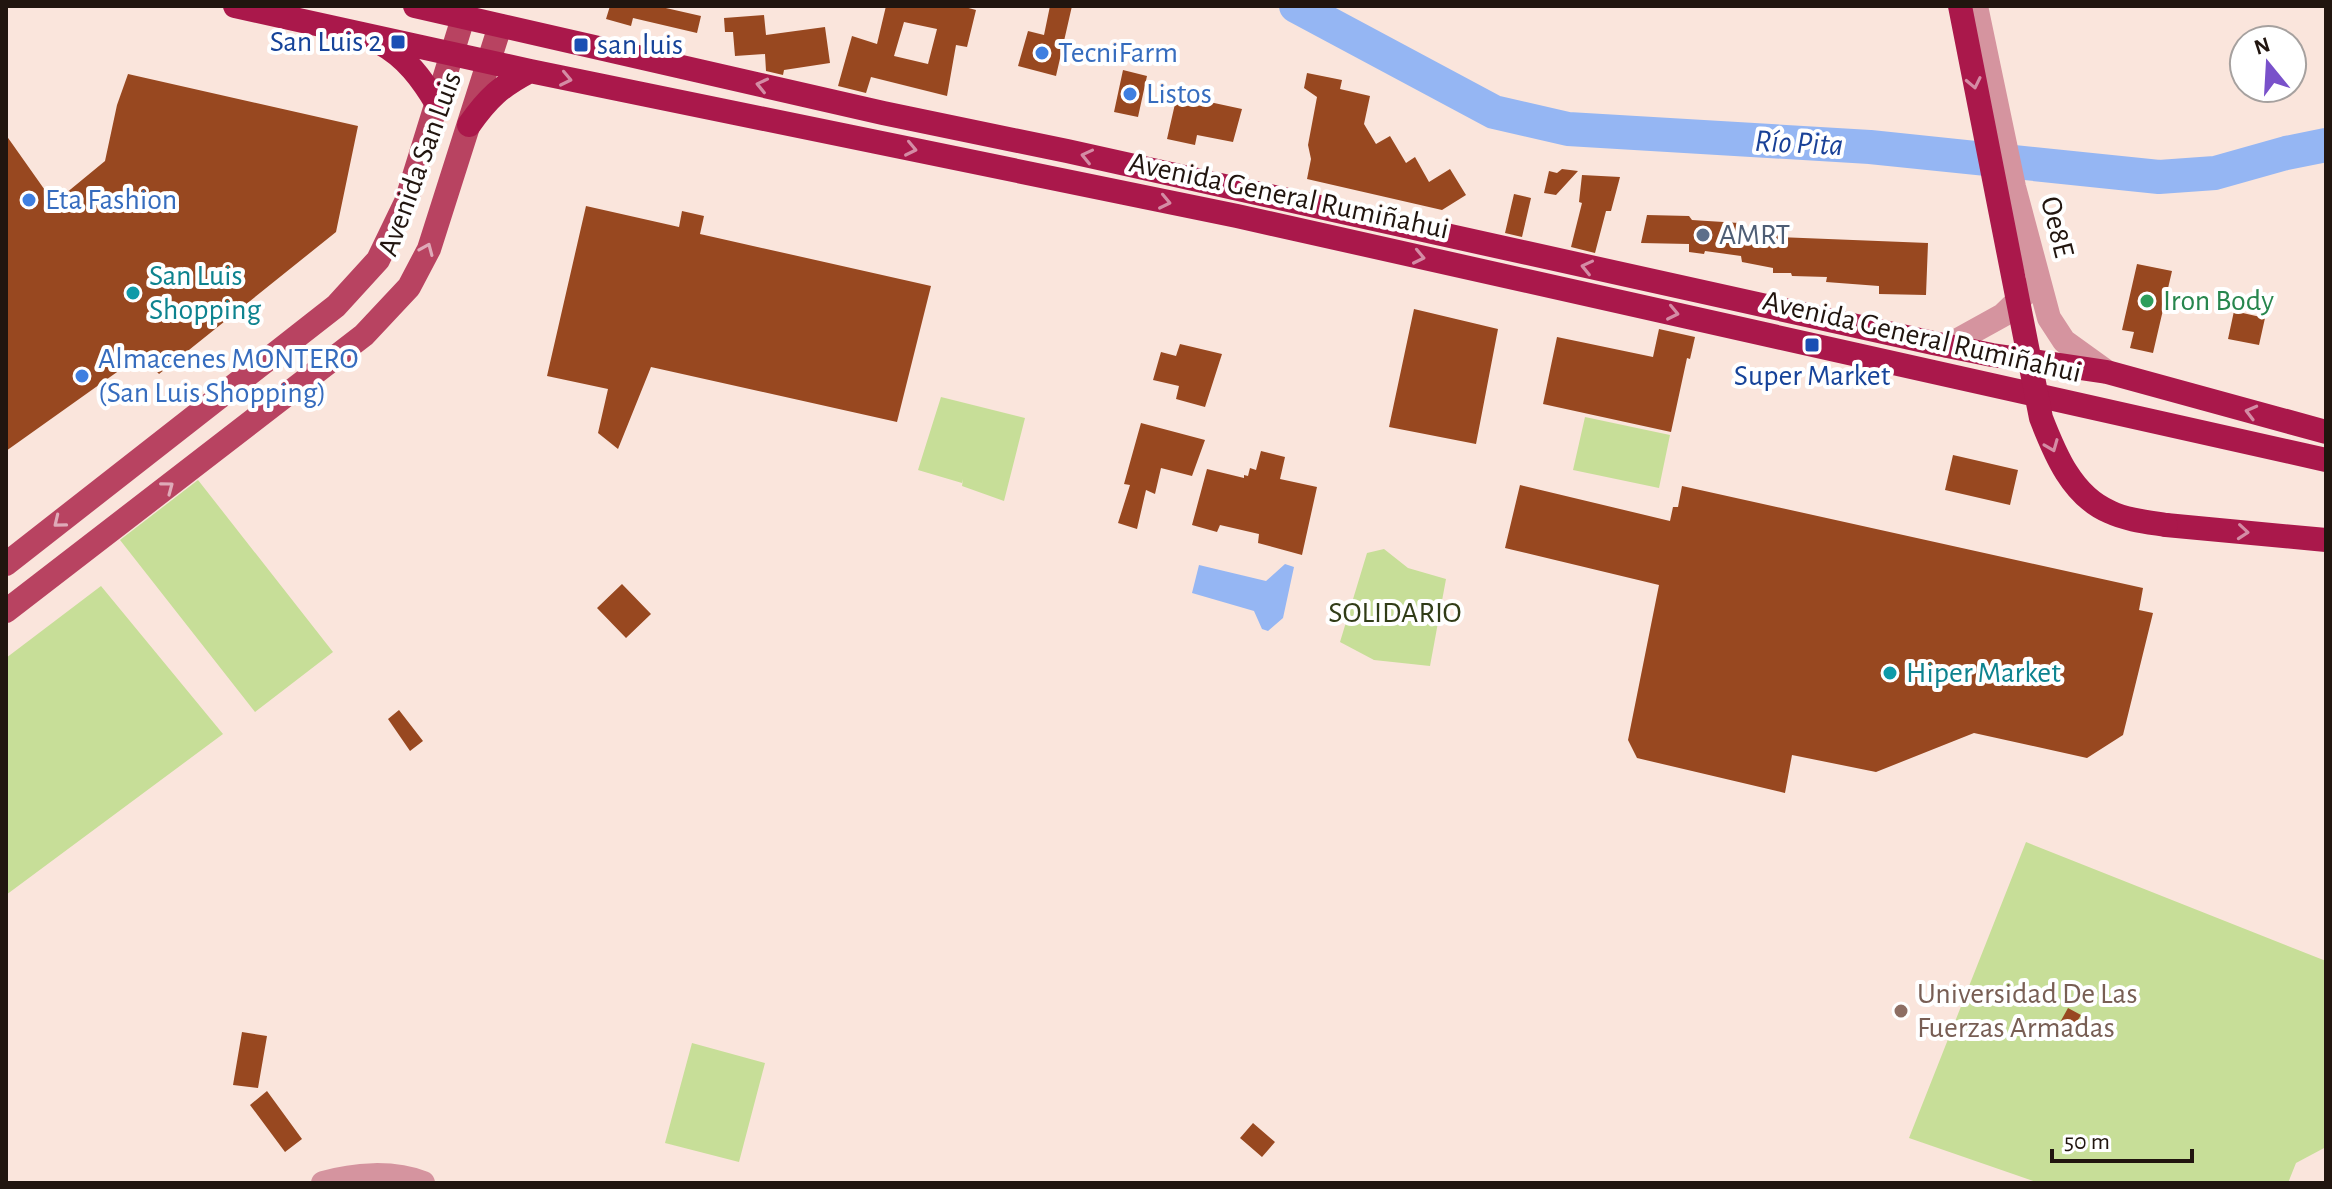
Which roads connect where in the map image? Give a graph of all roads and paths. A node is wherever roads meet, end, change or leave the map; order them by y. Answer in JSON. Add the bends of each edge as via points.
{"nodes":[{"id":1,"x":235,"y":6,"type":"edge"},
{"id":2,"x":415,"y":6,"type":"edge"},
{"id":3,"x":1960,"y":6,"type":"edge"},
{"id":4,"x":1976,"y":6,"type":"edge"},
{"id":5,"x":463,"y":18,"type":"junction"},
{"id":6,"x":500,"y":26,"type":"junction"},
{"id":7,"x":368,"y":36,"type":"junction"},
{"id":8,"x":452,"y":54,"type":"junction"},
{"id":9,"x":490,"y":62,"type":"junction"},
{"id":10,"x":530,"y":71,"type":"junction"},
{"id":11,"x":437,"y":104,"type":"junction"},
{"id":12,"x":469,"y":125,"type":"junction"},
{"id":13,"x":2038,"y":282,"type":"junction"},
{"id":14,"x":336,"y":306,"type":"junction"},
{"id":15,"x":364,"y":335,"type":"junction"},
{"id":16,"x":1947,"y":346,"type":"junction"},
{"id":17,"x":2107,"y":372,"type":"junction"},
{"id":18,"x":2326,"y":432,"type":"edge"},
{"id":19,"x":2326,"y":460,"type":"edge"},
{"id":20,"x":2326,"y":540,"type":"edge"},
{"id":21,"x":6,"y":564,"type":"edge"},
{"id":22,"x":6,"y":611,"type":"edge"},
{"id":23,"x":323,"y":1183,"type":"edge"},
{"id":24,"x":423,"y":1183,"type":"edge"}],
"edges":[{"from":1,"to":7,"type":"highway","name":"Avenida General Rumiñahui"},
{"from":2,"to":5,"type":"highway","name":"Avenida General Rumiñahui"},
{"from":3,"to":20,"type":"highway","one_way":true,"bridge":true,"via":[[2041,418],[2059,464],[2108,512],[2166,525]]},
{"from":4,"to":13,"type":"street","name":"Oe8E"},
{"from":5,"to":6,"type":"highway","name":"Avenida General Rumiñahui"},
{"from":5,"to":8,"type":"main road","name":"Avenida San Luis"},
{"from":6,"to":9,"type":"main road","name":"Avenida San Luis"},
{"from":16,"to":6,"type":"highway","name":"Avenida General Rumiñahui","one_way":true},
{"from":7,"to":8,"type":"highway","name":"Avenida General Rumiñahui"},
{"from":7,"to":11,"type":"highway","via":[[409,64]]},
{"from":8,"to":9,"type":"highway","name":"Avenida General Rumiñahui"},
{"from":8,"to":11,"type":"main road","name":"Avenida San Luis"},
{"from":9,"to":10,"type":"highway","name":"Avenida General Rumiñahui"},
{"from":9,"to":12,"type":"main road","name":"Avenida San Luis"},
{"from":10,"to":12,"type":"highway","via":[[505,84]]},
{"from":10,"to":19,"type":"highway","name":"Avenida General Rumiñahui","one_way":true,"via":[[1237,216]]},
{"from":11,"to":14,"type":"main road","name":"Avenida San Luis","via":[[406,202],[378,260]]},
{"from":15,"to":12,"type":"main road","name":"Avenida San Luis","one_way":true,"via":[[409,287],[429,249]]},
{"from":13,"to":16,"type":"street","name":"Oe8E","via":[[2003,315]]},
{"from":13,"to":17,"type":"street","name":"Oe8E","via":[[2049,318],[2064,341]]},
{"from":14,"to":15,"type":"main road"},
{"from":14,"to":21,"type":"main road","name":"Avenida San Luis","one_way":true},
{"from":22,"to":15,"type":"main road","name":"Avenida San Luis","one_way":true},
{"from":16,"to":17,"type":"highway","name":"Avenida General Rumiñahui"},
{"from":18,"to":17,"type":"highway","name":"Avenida General Rumiñahui","one_way":true},
{"from":23,"to":24,"type":"street","via":[[379,1175]]}]}
